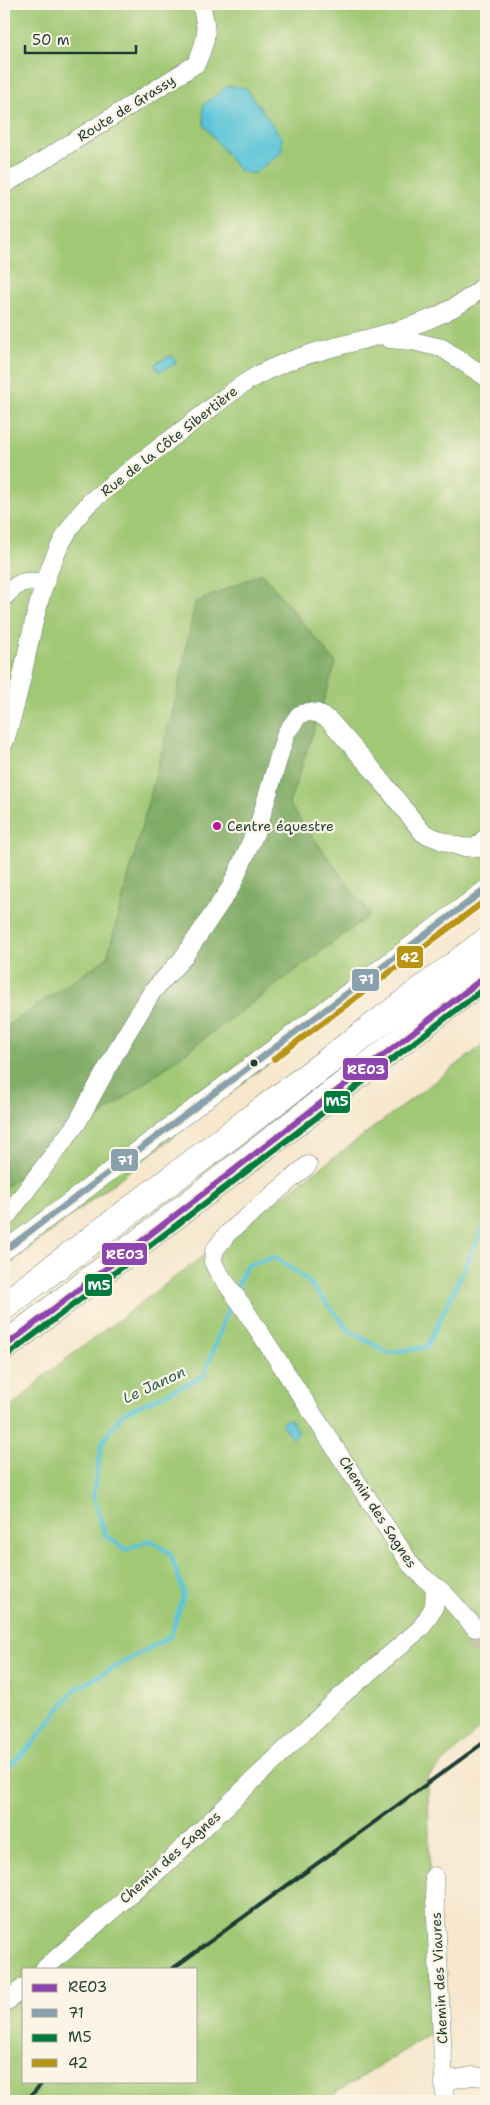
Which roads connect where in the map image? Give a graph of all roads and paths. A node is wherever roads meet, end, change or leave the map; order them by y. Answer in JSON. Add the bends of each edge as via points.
{"nodes":[{"id":1,"x":201,"y":4,"type":"edge"},
{"id":2,"x":4,"y":185,"type":"edge"},
{"id":3,"x":486,"y":284,"type":"edge"},
{"id":4,"x":384,"y":333,"type":"junction"},
{"id":5,"x":486,"y":377,"type":"edge"},
{"id":6,"x":45,"y":584,"type":"junction"},
{"id":7,"x":4,"y":597,"type":"edge"},
{"id":8,"x":4,"y":743,"type":"edge"},
{"id":9,"x":484,"y":844,"type":"edge"},
{"id":10,"x":486,"y":889,"type":"edge"},
{"id":11,"x":486,"y":942,"type":"edge"},
{"id":12,"x":486,"y":976,"type":"edge"},
{"id":13,"x":308,"y":1165,"type":"dead end"},
{"id":14,"x":4,"y":1220,"type":"edge"},
{"id":15,"x":4,"y":1251,"type":"edge"},
{"id":16,"x":4,"y":1306,"type":"edge"},
{"id":17,"x":4,"y":1347,"type":"edge"},
{"id":18,"x":435,"y":1586,"type":"junction"},
{"id":19,"x":475,"y":1628,"type":"tunnel mouth"},
{"id":20,"x":434,"y":1876,"type":"dead end"},
{"id":21,"x":45,"y":1968,"type":"edge"},
{"id":22,"x":22,"y":1988,"type":"edge"},
{"id":23,"x":4,"y":2004,"type":"edge"},
{"id":24,"x":486,"y":2077,"type":"edge"},
{"id":25,"x":444,"y":2081,"type":"junction"},
{"id":26,"x":445,"y":2101,"type":"edge"}],
"edges":[{"from":1,"to":2,"type":"street","name":"Route de Grassy","via":[[207,33],[196,64]]},
{"from":3,"to":4,"type":"street","name":"Rue de la Côte Sibertière","via":[[471,298],[443,315]]},
{"from":4,"to":5,"type":"street","via":[[389,339],[442,348]]},
{"from":4,"to":6,"type":"street","name":"Rue de la Côte Sibertière","via":[[291,360],[240,386],[90,502],[63,538]]},
{"from":6,"to":7,"type":"street","via":[[22,582]]},
{"from":6,"to":8,"type":"street","name":"Rue de la Côte Sibertière"},
{"from":9,"to":14,"type":"street","via":[[461,847],[423,833],[328,720],[317,713],[300,715],[286,733],[259,824],[231,888],[183,958],[152,992],[77,1123]]},
{"from":10,"to":15,"type":"street"},
{"from":11,"to":16,"type":"highway"},
{"from":12,"to":17,"type":"highway"},
{"from":13,"to":18,"type":"street","name":"Chemin des Sagnes","via":[[219,1243],[213,1262],[346,1462],[392,1538],[411,1565]]},
{"from":18,"to":19,"type":"street"},
{"from":18,"to":21,"type":"street","name":"Chemin des Sagnes","via":[[434,1607],[422,1628],[340,1696],[167,1863]]},
{"from":20,"to":25,"type":"street","name":"Chemin des Viaures"},
{"from":22,"to":23,"type":"street"},
{"from":24,"to":25,"type":"street"},
{"from":25,"to":26,"type":"street","name":"Chemin des Viaures"}]}
